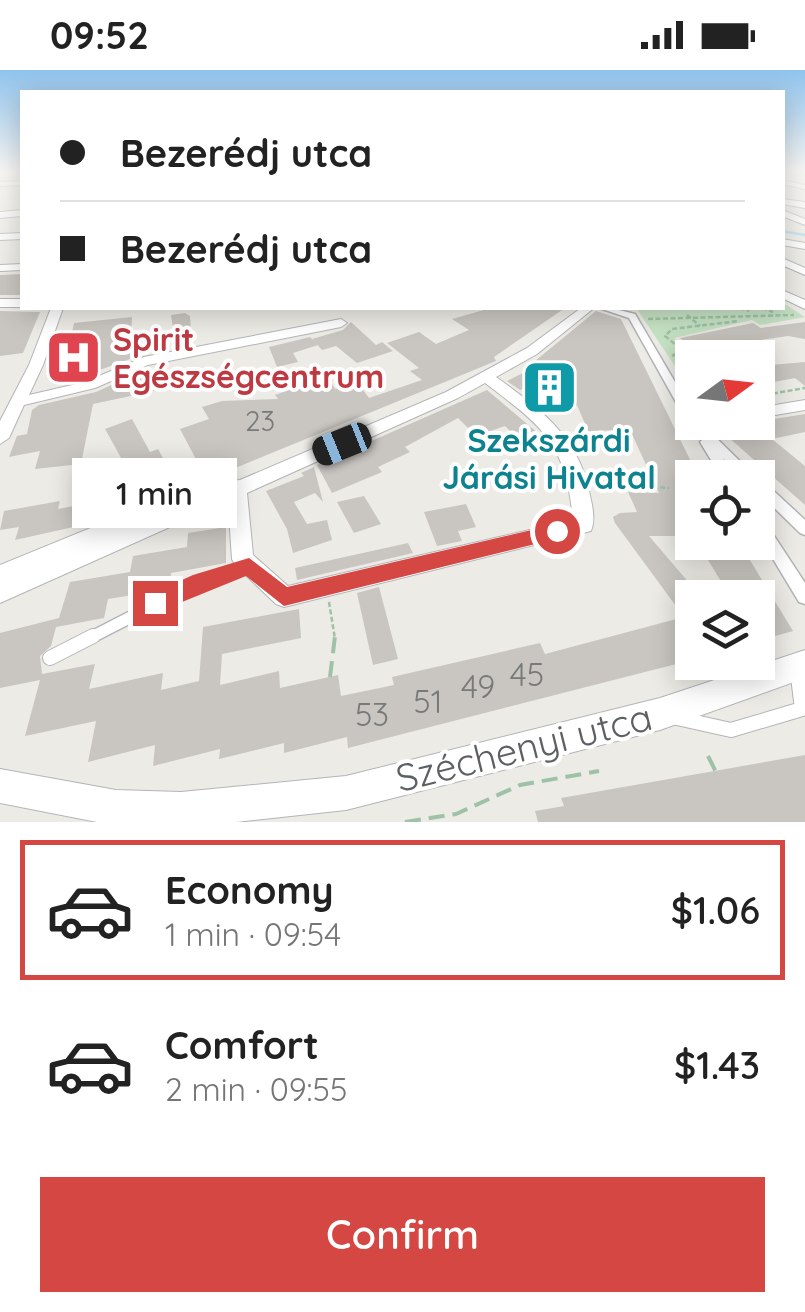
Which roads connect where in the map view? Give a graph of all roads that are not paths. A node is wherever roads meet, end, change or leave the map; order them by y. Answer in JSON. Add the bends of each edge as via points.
{"nodes":[{"id":1,"x":57,"y":310,"type":"edge"},
{"id":2,"x":585,"y":310,"type":"edge"},
{"id":3,"x":610,"y":310,"type":"edge"},
{"id":4,"x":340,"y":322,"type":"dead end"},
{"id":5,"x":488,"y":378,"type":"junction"},
{"id":6,"x":675,"y":387,"type":"edge"},
{"id":7,"x":18,"y":402,"type":"junction"},
{"id":8,"x":805,"y":406,"type":"edge"},
{"id":9,"x":775,"y":411,"type":"edge"},
{"id":10,"x":0,"y":438,"type":"edge"},
{"id":11,"x":714,"y":440,"type":"edge"},
{"id":12,"x":733,"y":460,"type":"edge"},
{"id":13,"x":266,"y":474,"type":"junction"},
{"id":14,"x":236,"y":486,"type":"junction"},
{"id":15,"x":775,"y":500,"type":"edge"},
{"id":16,"x":805,"y":528,"type":"edge"},
{"id":17,"x":775,"y":549,"type":"edge"},
{"id":18,"x":249,"y":566,"type":"junction"},
{"id":19,"x":0,"y":575,"type":"edge"},
{"id":20,"x":0,"y":593,"type":"edge"},
{"id":21,"x":805,"y":597,"type":"edge"},
{"id":22,"x":50,"y":658,"type":"dead end"},
{"id":23,"x":801,"y":665,"type":"edge"},
{"id":24,"x":0,"y":786,"type":"edge"}],
"edges":[{"from":1,"to":7,"type":"street"},
{"from":2,"to":5,"type":"street"},
{"from":3,"to":6,"type":"street","via":[[632,316]]},
{"from":4,"to":7,"type":"street","via":[[144,361],[90,384]]},
{"from":5,"to":13,"type":"street"},
{"from":5,"to":18,"type":"street","via":[[561,438],[581,480],[584,525],[284,597]]},
{"from":7,"to":10,"type":"street"},
{"from":8,"to":9,"type":"street"},
{"from":11,"to":12,"type":"street"},
{"from":13,"to":14,"type":"street"},
{"from":13,"to":19,"type":"street","via":[[236,476]]},
{"from":14,"to":18,"type":"street","via":[[242,559]]},
{"from":14,"to":20,"type":"street"},
{"from":15,"to":16,"type":"street"},
{"from":17,"to":21,"type":"street"},
{"from":18,"to":22,"type":"lane","via":[[201,581]]},
{"from":23,"to":24,"type":"street","name":"Széchenyi utca","via":[[660,714],[346,793],[181,810],[116,808]]}]}
